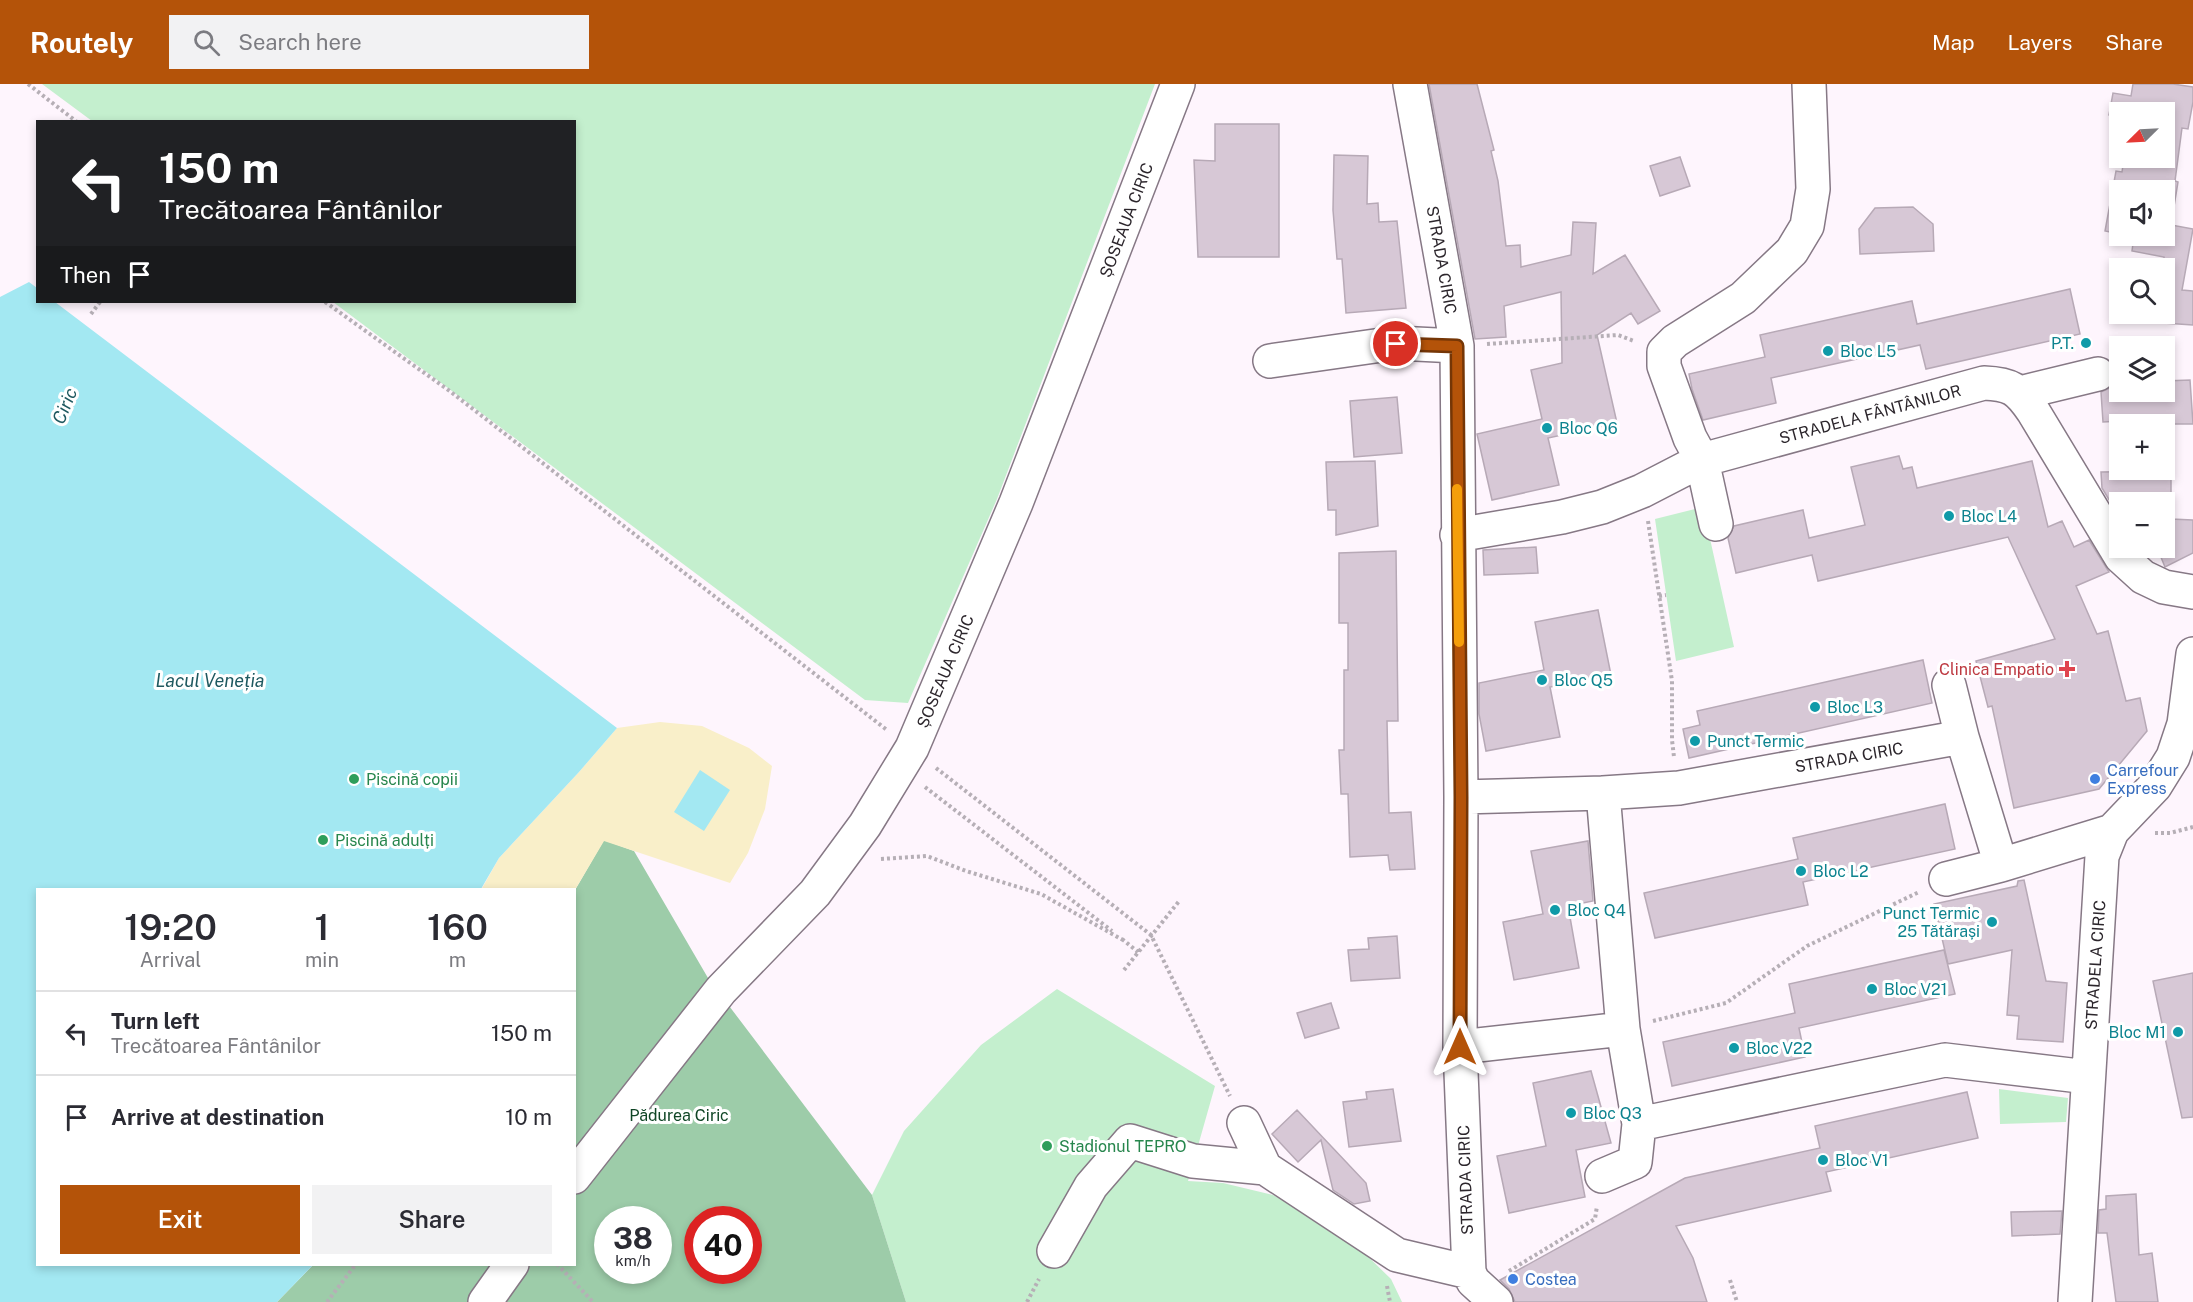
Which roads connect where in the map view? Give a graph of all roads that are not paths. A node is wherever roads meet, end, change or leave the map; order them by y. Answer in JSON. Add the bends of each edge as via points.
{"nodes":[{"id":1,"x":1178,"y":84,"type":"edge"},
{"id":2,"x":1410,"y":84,"type":"edge"},
{"id":3,"x":1809,"y":84,"type":"edge"},
{"id":4,"x":1457,"y":346,"type":"junction"},
{"id":5,"x":1270,"y":361,"type":"dead end"},
{"id":6,"x":2098,"y":374,"type":"dead end"},
{"id":7,"x":2020,"y":393,"type":"junction"},
{"id":8,"x":1702,"y":460,"type":"junction"},
{"id":9,"x":1716,"y":524,"type":"dead end"},
{"id":10,"x":1458,"y":535,"type":"junction"},
{"id":11,"x":2193,"y":592,"type":"edge"},
{"id":12,"x":2193,"y":654,"type":"edge"},
{"id":13,"x":1949,"y":685,"type":"dead end"},
{"id":14,"x":1962,"y":736,"type":"junction"},
{"id":15,"x":1603,"y":793,"type":"junction"},
{"id":16,"x":1461,"y":797,"type":"junction"},
{"id":17,"x":2112,"y":831,"type":"junction"},
{"id":18,"x":2001,"y":865,"type":"junction"},
{"id":19,"x":1946,"y":879,"type":"road end"},
{"id":20,"x":1623,"y":1029,"type":"junction"},
{"id":21,"x":1460,"y":1047,"type":"junction"},
{"id":22,"x":2088,"y":1077,"type":"junction"},
{"id":23,"x":1244,"y":1123,"type":"road end"},
{"id":24,"x":1639,"y":1124,"type":"junction"},
{"id":25,"x":1265,"y":1168,"type":"junction"},
{"id":26,"x":576,"y":1174,"type":"edge"},
{"id":27,"x":1602,"y":1176,"type":"road end"},
{"id":28,"x":1054,"y":1251,"type":"dead end"},
{"id":29,"x":511,"y":1266,"type":"edge"},
{"id":30,"x":1482,"y":1287,"type":"edge"},
{"id":31,"x":485,"y":1302,"type":"edge"},
{"id":32,"x":2075,"y":1302,"type":"edge"}],
"edges":[{"from":1,"to":26,"type":"street","name":"ȘOSEAUA CIRIC","via":[[1016,502],[901,768],[815,893],[721,990]]},
{"from":2,"to":4,"type":"street","name":"STRADA CIRIC"},
{"from":3,"to":8,"type":"street","via":[[1813,189],[1807,226],[1792,251],[1743,297],[1664,352],[1664,366]]},
{"from":4,"to":5,"type":"street","via":[[1396,344]]},
{"from":4,"to":10,"type":"street","name":"STRADA CIRIC"},
{"from":6,"to":7,"type":"street"},
{"from":7,"to":8,"type":"street","name":"STRADELA FÂNTÂNILOR","via":[[2002,384],[1984,383]]},
{"from":7,"to":11,"type":"street","via":[[2121,557],[2143,577],[2164,587]]},
{"from":8,"to":9,"type":"street"},
{"from":8,"to":10,"type":"street","name":"STRADELA FÂNTÂNILOR","via":[[1602,507]]},
{"from":10,"to":16,"type":"street","name":"STRADA CIRIC"},
{"from":12,"to":17,"type":"street","name":"STRADELA CIRIC","via":[[2184,724],[2173,757],[2155,786]]},
{"from":13,"to":14,"type":"street"},
{"from":14,"to":15,"type":"street","name":"STRADA CIRIC","via":[[1679,788]]},
{"from":14,"to":18,"type":"street"},
{"from":15,"to":16,"type":"street","name":"STRADA CIRIC"},
{"from":15,"to":20,"type":"street"},
{"from":16,"to":21,"type":"street","name":"STRADA CIRIC"},
{"from":17,"to":18,"type":"street"},
{"from":17,"to":22,"type":"street","name":"STRADELA CIRIC","via":[[2102,856]]},
{"from":18,"to":19,"type":"street"},
{"from":20,"to":21,"type":"street"},
{"from":20,"to":24,"type":"street"},
{"from":21,"to":30,"type":"street","name":"STRADA CIRIC"},
{"from":22,"to":24,"type":"street","via":[[1945,1060]]},
{"from":22,"to":32,"type":"street","name":"STRADELA CIRIC"},
{"from":23,"to":25,"type":"street"},
{"from":24,"to":27,"type":"street","via":[[1635,1162]]},
{"from":25,"to":28,"type":"street","via":[[1193,1161],[1130,1142],[1091,1186]]},
{"from":25,"to":30,"type":"street","via":[[1397,1255]]},
{"from":29,"to":31,"type":"street"}]}
